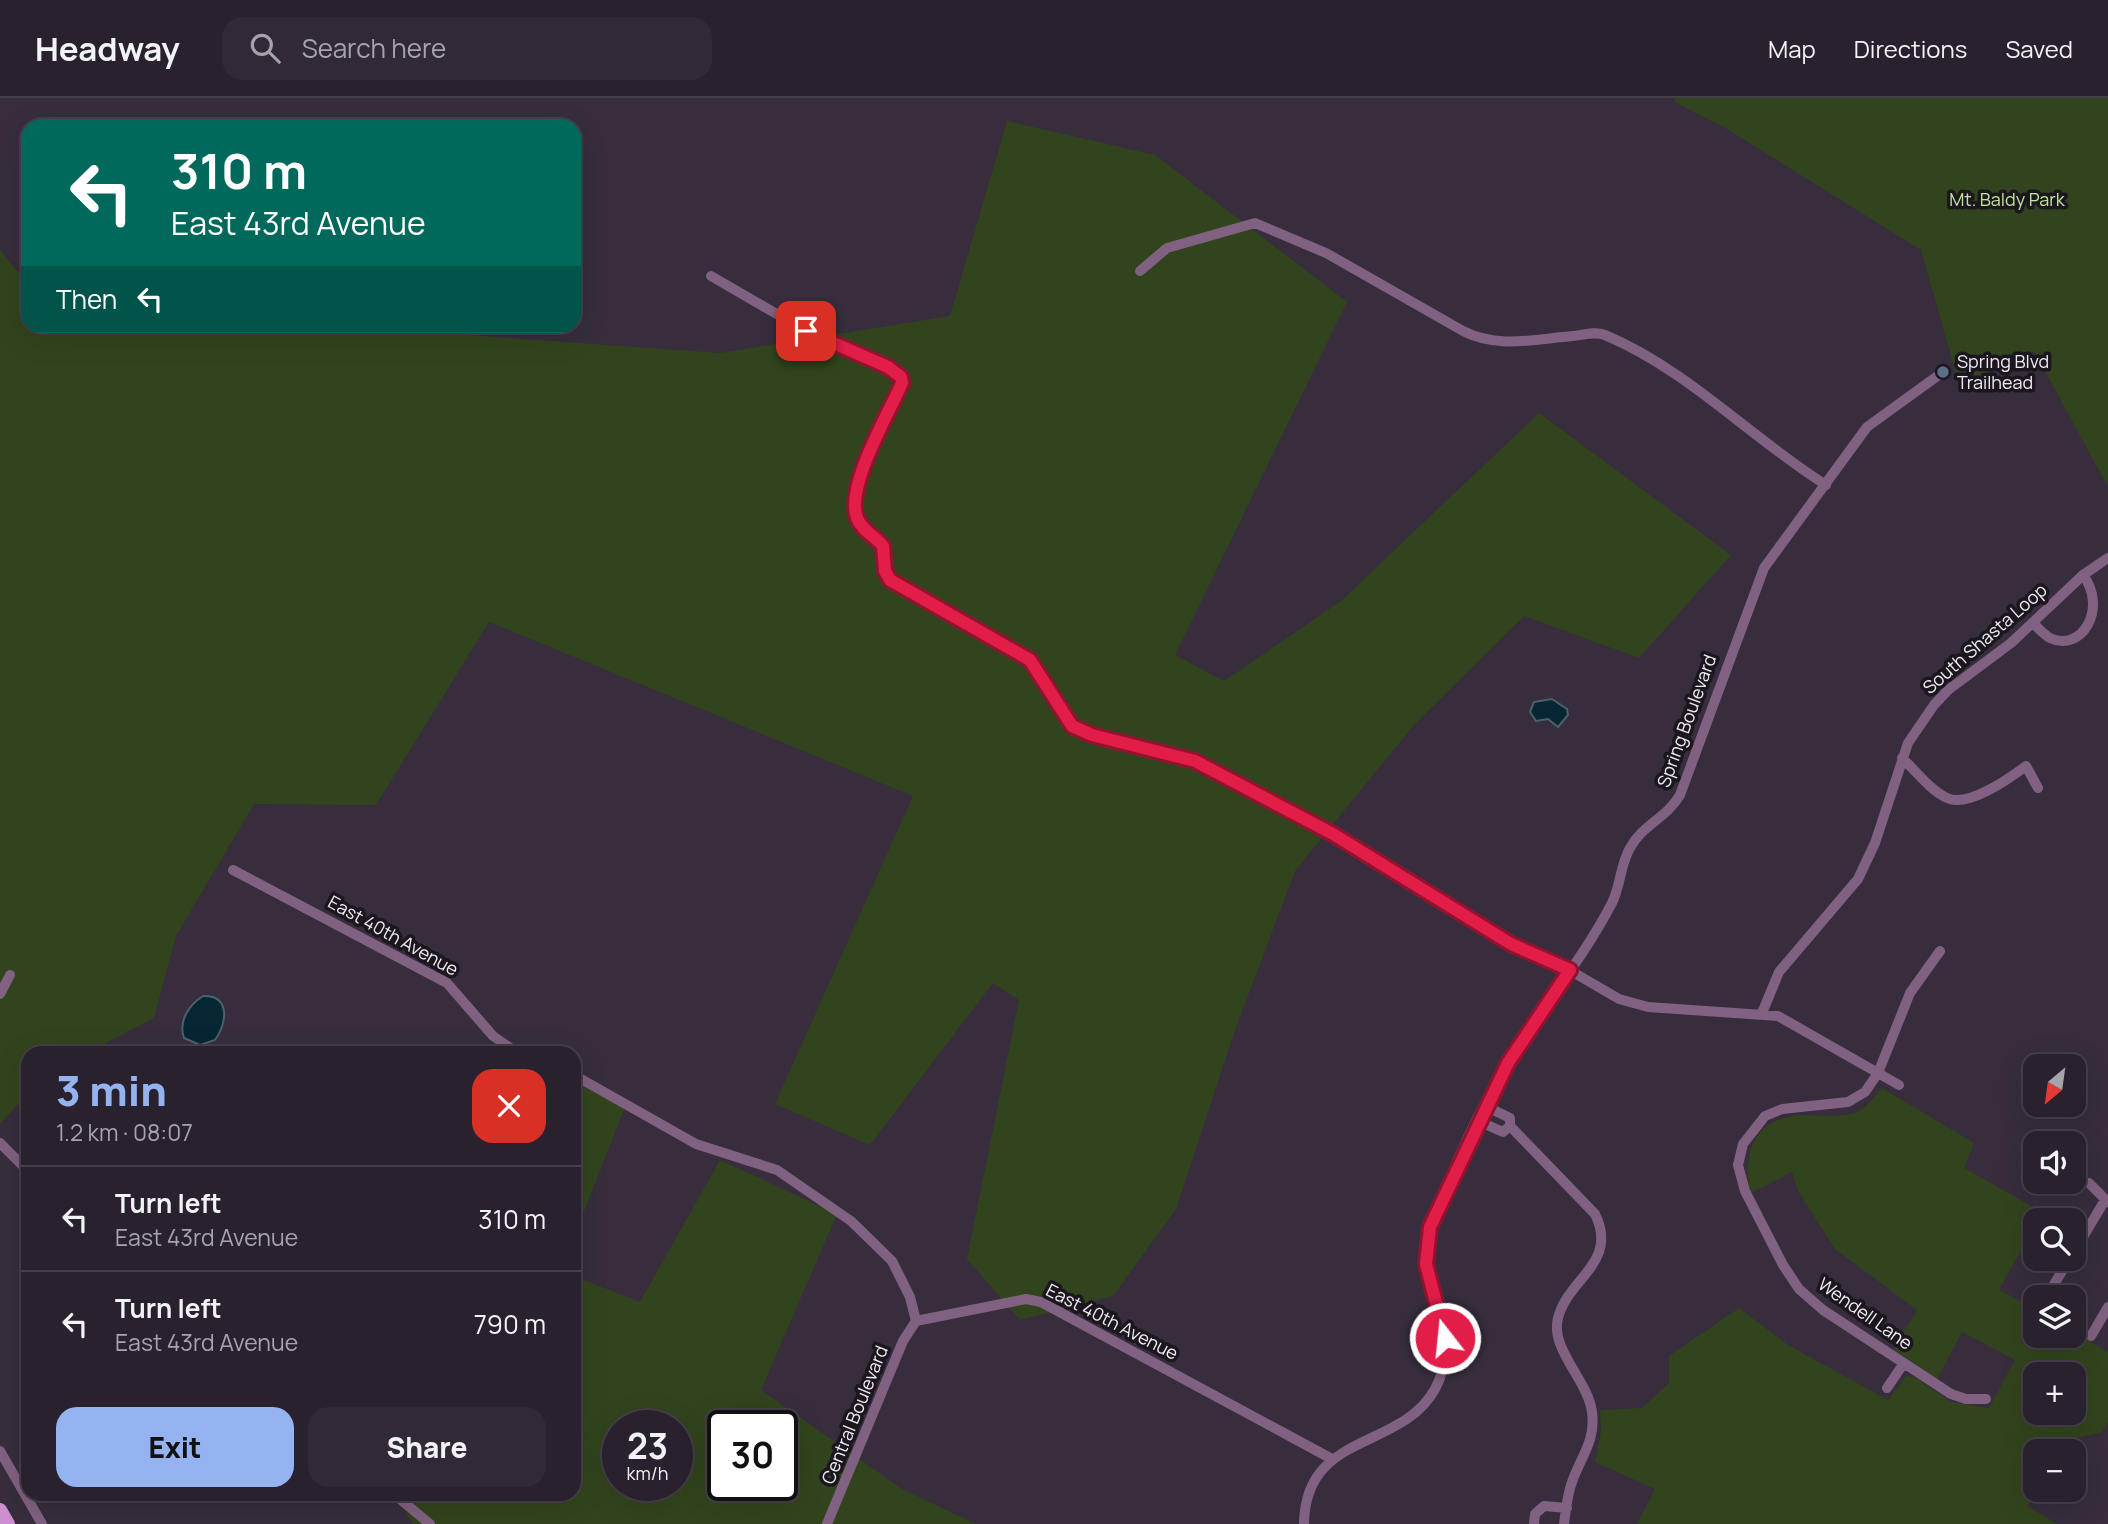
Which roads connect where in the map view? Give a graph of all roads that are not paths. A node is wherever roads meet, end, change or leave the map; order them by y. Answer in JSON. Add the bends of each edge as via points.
{"nodes":[{"id":1,"x":1140,"y":271,"type":"dead end"},
{"id":2,"x":711,"y":276,"type":"dead end"},
{"id":3,"x":1944,"y":372,"type":"dead end"},
{"id":4,"x":1826,"y":485,"type":"junction"},
{"id":5,"x":2108,"y":558,"type":"edge"},
{"id":6,"x":2083,"y":575,"type":"junction"},
{"id":7,"x":2034,"y":623,"type":"junction"},
{"id":8,"x":1902,"y":758,"type":"junction"},
{"id":9,"x":2038,"y":788,"type":"dead end"},
{"id":10,"x":233,"y":870,"type":"dead end"},
{"id":11,"x":1940,"y":951,"type":"dead end"},
{"id":12,"x":1570,"y":970,"type":"junction"},
{"id":13,"x":10,"y":975,"type":"dead end"},
{"id":14,"x":0,"y":994,"type":"edge"},
{"id":15,"x":1762,"y":1013,"type":"junction"},
{"id":16,"x":1894,"y":1031,"type":"junction"},
{"id":17,"x":1907,"y":1036,"type":"dead end"},
{"id":18,"x":507,"y":1046,"type":"edge"},
{"id":19,"x":1878,"y":1073,"type":"junction"},
{"id":20,"x":581,"y":1078,"type":"edge"},
{"id":21,"x":1899,"y":1085,"type":"dead end"},
{"id":22,"x":1485,"y":1106,"type":"junction"},
{"id":23,"x":1478,"y":1121,"type":"junction"},
{"id":24,"x":1510,"y":1126,"type":"junction"},
{"id":25,"x":0,"y":1143,"type":"edge"},
{"id":26,"x":21,"y":1164,"type":"edge"},
{"id":27,"x":2089,"y":1182,"type":"dead end"},
{"id":28,"x":2107,"y":1201,"type":"edge"},
{"id":29,"x":2086,"y":1233,"type":"edge"},
{"id":30,"x":912,"y":1304,"type":"junction"},
{"id":31,"x":2108,"y":1308,"type":"edge"},
{"id":32,"x":931,"y":1316,"type":"junction"},
{"id":33,"x":916,"y":1321,"type":"junction"},
{"id":34,"x":2091,"y":1336,"type":"dead end"},
{"id":35,"x":1904,"y":1363,"type":"junction"},
{"id":36,"x":1887,"y":1388,"type":"dead end"},
{"id":37,"x":1986,"y":1399,"type":"dead end"},
{"id":38,"x":0,"y":1451,"type":"edge"},
{"id":39,"x":1332,"y":1459,"type":"junction"},
{"id":40,"x":21,"y":1488,"type":"edge"},
{"id":41,"x":29,"y":1501,"type":"edge"},
{"id":42,"x":402,"y":1501,"type":"edge"},
{"id":43,"x":1567,"y":1508,"type":"junction"},
{"id":44,"x":0,"y":1510,"type":"edge"},
{"id":45,"x":8,"y":1524,"type":"edge"},
{"id":46,"x":42,"y":1524,"type":"edge"},
{"id":47,"x":429,"y":1524,"type":"edge"},
{"id":48,"x":827,"y":1524,"type":"edge"},
{"id":49,"x":1304,"y":1524,"type":"edge"},
{"id":50,"x":1534,"y":1524,"type":"edge"},
{"id":51,"x":1563,"y":1524,"type":"edge"}],
"edges":[{"from":1,"to":4,"type":"street","via":[[1167,248],[1255,223],[1326,253],[1484,340],[1603,335],[1731,413],[1777,453]]},
{"from":2,"to":12,"type":"street","via":[[806,331],[900,375],[902,383],[862,474],[856,511],[862,526],[883,546],[890,580],[1030,660],[1072,726],[1195,761],[1333,834],[1511,944]]},
{"from":3,"to":4,"type":"street","name":"Spring Boulevard","via":[[1874,421]]},
{"from":4,"to":12,"type":"street","name":"Spring Boulevard","via":[[1759,576],[1680,795],[1664,817],[1642,831],[1631,846],[1613,902]]},
{"from":5,"to":6,"type":"street","name":"South Shasta Loop"},
{"from":6,"to":7,"type":"street","name":"South Shasta Loop"},
{"from":6,"to":7,"type":"street","via":[[2098,601],[2092,623],[2083,633],[2062,641],[2050,638]]},
{"from":7,"to":8,"type":"street","name":"South Shasta Loop","via":[[1941,697],[1917,728]]},
{"from":8,"to":9,"type":"street","via":[[1944,797],[1954,800],[1993,787],[2026,766]]},
{"from":8,"to":15,"type":"street","name":"South Shasta Loop","via":[[1875,843],[1857,879],[1779,972]]},
{"from":10,"to":18,"type":"street","name":"East 40th Avenue","via":[[447,983]]},
{"from":11,"to":16,"type":"street","name":"Wendell Lane","via":[[1912,988]]},
{"from":12,"to":15,"type":"street","via":[[1632,1005]]},
{"from":12,"to":22,"type":"street","name":"Spring Boulevard"},
{"from":13,"to":14,"type":"street"},
{"from":15,"to":19,"type":"street","via":[[1790,1021]]},
{"from":16,"to":17,"type":"street"},
{"from":16,"to":19,"type":"street","name":"Wendell Lane"},
{"from":19,"to":21,"type":"street"},
{"from":19,"to":35,"type":"street","name":"Wendell Lane","via":[[1853,1100],[1782,1109],[1765,1116],[1747,1137],[1738,1165],[1745,1191],[1796,1285],[1823,1310]]},
{"from":20,"to":30,"type":"street","via":[[696,1144],[760,1162],[786,1176],[892,1261]]},
{"from":22,"to":23,"type":"street","name":"Spring Boulevard"},
{"from":22,"to":24,"type":"street","via":[[1508,1117]]},
{"from":23,"to":24,"type":"street","via":[[1503,1132]]},
{"from":23,"to":39,"type":"street","name":"Spring Boulevard","via":[[1430,1227],[1427,1244],[1429,1284],[1446,1341],[1442,1376],[1424,1406],[1411,1416]]},
{"from":24,"to":43,"type":"street","via":[[1595,1214],[1601,1226],[1595,1261],[1558,1318],[1560,1341],[1592,1410],[1593,1432],[1572,1481]]},
{"from":25,"to":26,"type":"street"},
{"from":27,"to":28,"type":"street"},
{"from":28,"to":29,"type":"street"},
{"from":30,"to":32,"type":"street"},
{"from":30,"to":33,"type":"street"},
{"from":31,"to":34,"type":"street"},
{"from":32,"to":33,"type":"street","name":"East 40th Avenue"},
{"from":32,"to":39,"type":"street","name":"East 40th Avenue","via":[[1026,1299],[1041,1302]]},
{"from":33,"to":48,"type":"street","name":"Central Boulevard","via":[[903,1341]]},
{"from":35,"to":36,"type":"street"},
{"from":35,"to":37,"type":"street","name":"Wendell Lane","via":[[1956,1397]]},
{"from":38,"to":40,"type":"street"},
{"from":39,"to":49,"type":"street","name":"Spring Boulevard","via":[[1310,1488]]},
{"from":41,"to":46,"type":"street"},
{"from":42,"to":47,"type":"street"},
{"from":43,"to":50,"type":"street","via":[[1544,1506],[1535,1514]]},
{"from":43,"to":51,"type":"street"},
{"from":44,"to":45,"type":"main road"}]}
